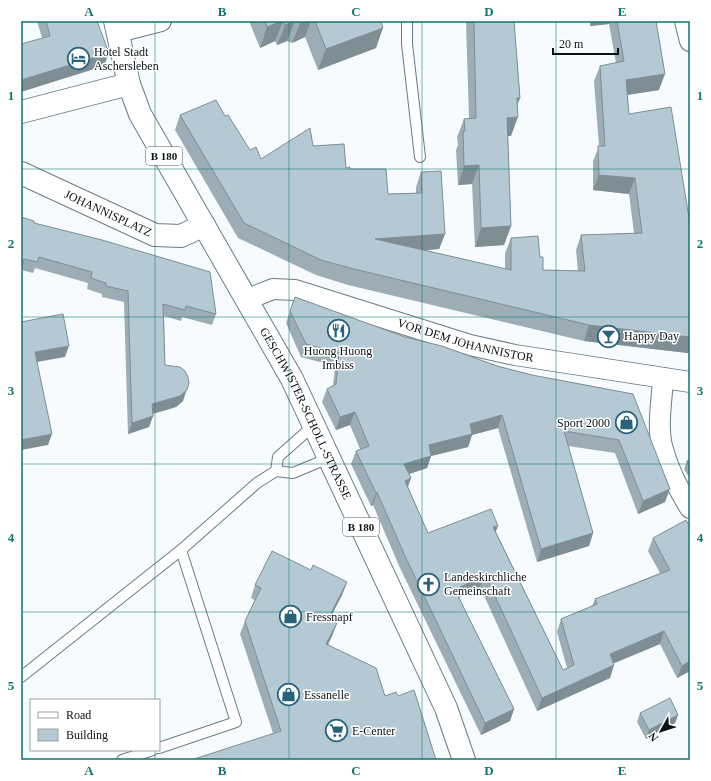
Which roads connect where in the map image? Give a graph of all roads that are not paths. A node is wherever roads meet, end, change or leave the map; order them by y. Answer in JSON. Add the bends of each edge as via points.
{"nodes":[{"id":1,"x":161,"y":21,"type":"edge"},
{"id":2,"x":407,"y":21,"type":"edge"},
{"id":3,"x":686,"y":21,"type":"edge"},
{"id":4,"x":117,"y":26,"type":"edge"},
{"id":5,"x":690,"y":41,"type":"edge"},
{"id":6,"x":129,"y":84,"type":"junction"},
{"id":7,"x":21,"y":112,"type":"edge"},
{"id":8,"x":420,"y":157,"type":"dead end"},
{"id":9,"x":21,"y":173,"type":"edge"},
{"id":10,"x":204,"y":225,"type":"junction"},
{"id":11,"x":248,"y":299,"type":"junction"},
{"id":12,"x":663,"y":378,"type":"junction"},
{"id":13,"x":690,"y":382,"type":"edge"},
{"id":14,"x":314,"y":425,"type":"junction"},
{"id":15,"x":329,"y":458,"type":"junction"},
{"id":16,"x":276,"y":471,"type":"junction"},
{"id":17,"x":690,"y":508,"type":"edge"},
{"id":18,"x":181,"y":550,"type":"junction"},
{"id":19,"x":21,"y":677,"type":"edge"},
{"id":20,"x":160,"y":748,"type":"edge"},
{"id":21,"x":150,"y":751,"type":"edge"},
{"id":22,"x":122,"y":760,"type":"edge"},
{"id":23,"x":464,"y":760,"type":"edge"}],
"edges":[{"from":1,"to":4,"type":"street"},
{"from":2,"to":8,"type":"lane","via":[[407,44]]},
{"from":3,"to":5,"type":"street"},
{"from":4,"to":6,"type":"main road","number":"B 180"},
{"from":6,"to":7,"type":"main road"},
{"from":6,"to":10,"type":"main road","number":"B 180","via":[[140,114]]},
{"from":9,"to":10,"type":"main road","name":"JOHANNISPLATZ","via":[[156,235],[181,236]]},
{"from":10,"to":11,"type":"main road","name":"GESCHWISTER-SCHOLL-STRASSE","number":"B 180"},
{"from":11,"to":12,"type":"street","name":"VOR DEM JOHANNISTOR","via":[[273,289],[295,290],[470,345],[515,355]]},
{"from":11,"to":14,"type":"main road","name":"GESCHWISTER-SCHOLL-STRASSE","number":"B 180"},
{"from":12,"to":13,"type":"street","name":"VOR DEM JOHANNISTOR"},
{"from":12,"to":17,"type":"street","via":[[660,418],[662,445],[670,472]]},
{"from":14,"to":15,"type":"main road","name":"GESCHWISTER-SCHOLL-STRASSE","number":"B 180"},
{"from":14,"to":16,"type":"lane","via":[[278,457]]},
{"from":15,"to":16,"type":"lane","via":[[293,472]]},
{"from":15,"to":23,"type":"main road","name":"GESCHWISTER-SCHOLL-STRASSE","number":"B 180","via":[[446,708]]},
{"from":16,"to":18,"type":"lane","via":[[257,483]]},
{"from":18,"to":19,"type":"lane"},
{"from":18,"to":20,"type":"lane","via":[[236,722]]},
{"from":21,"to":22,"type":"lane"}]}
